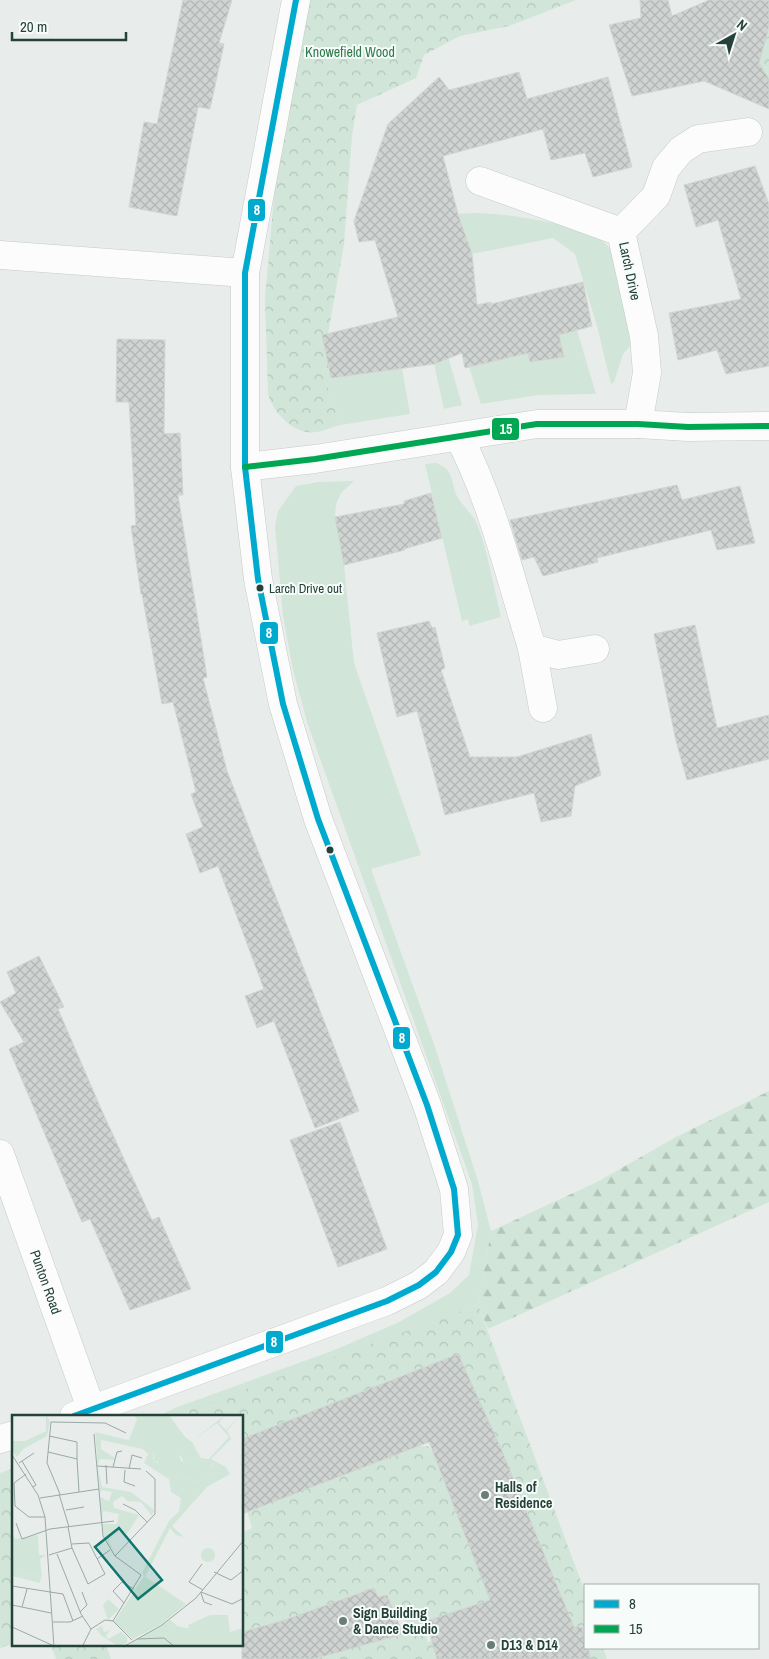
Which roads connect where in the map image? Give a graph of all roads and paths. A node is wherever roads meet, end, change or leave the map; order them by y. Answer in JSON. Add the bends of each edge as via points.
{"nodes":[{"id":1,"x":296,"y":0,"type":"edge"},
{"id":2,"x":748,"y":132,"type":"dead end"},
{"id":3,"x":480,"y":181,"type":"dead end"},
{"id":4,"x":622,"y":232,"type":"junction"},
{"id":5,"x":0,"y":255,"type":"edge"},
{"id":6,"x":245,"y":273,"type":"junction"},
{"id":7,"x":638,"y":424,"type":"junction"},
{"id":8,"x":769,"y":426,"type":"edge"},
{"id":9,"x":459,"y":437,"type":"junction"},
{"id":10,"x":245,"y":467,"type":"junction"},
{"id":11,"x":532,"y":648,"type":"junction"},
{"id":12,"x":595,"y":649,"type":"dead end"},
{"id":13,"x":543,"y":708,"type":"dead end"},
{"id":14,"x":0,"y":1154,"type":"edge"},
{"id":15,"x":83,"y":1414,"type":"edge"}],
"edges":[{"from":1,"to":6,"type":"street"},
{"from":2,"to":4,"type":"street","name":"Larch Drive","via":[[698,139],[681,150],[666,168],[656,196]]},
{"from":3,"to":4,"type":"street"},
{"from":4,"to":7,"type":"street","name":"Larch Drive","via":[[644,336],[646,373]]},
{"from":5,"to":6,"type":"street"},
{"from":6,"to":10,"type":"street"},
{"from":7,"to":8,"type":"street"},
{"from":7,"to":9,"type":"street","via":[[537,424]]},
{"from":9,"to":10,"type":"street"},
{"from":9,"to":11,"type":"street","via":[[490,511]]},
{"from":10,"to":15,"type":"street","via":[[258,579],[283,704],[318,820],[427,1105],[454,1190],[458,1234],[451,1252],[436,1272],[419,1285],[386,1301]]},
{"from":11,"to":12,"type":"street","via":[[558,655]]},
{"from":11,"to":13,"type":"street"},
{"from":14,"to":15,"type":"street","name":"Punton Road"}]}
